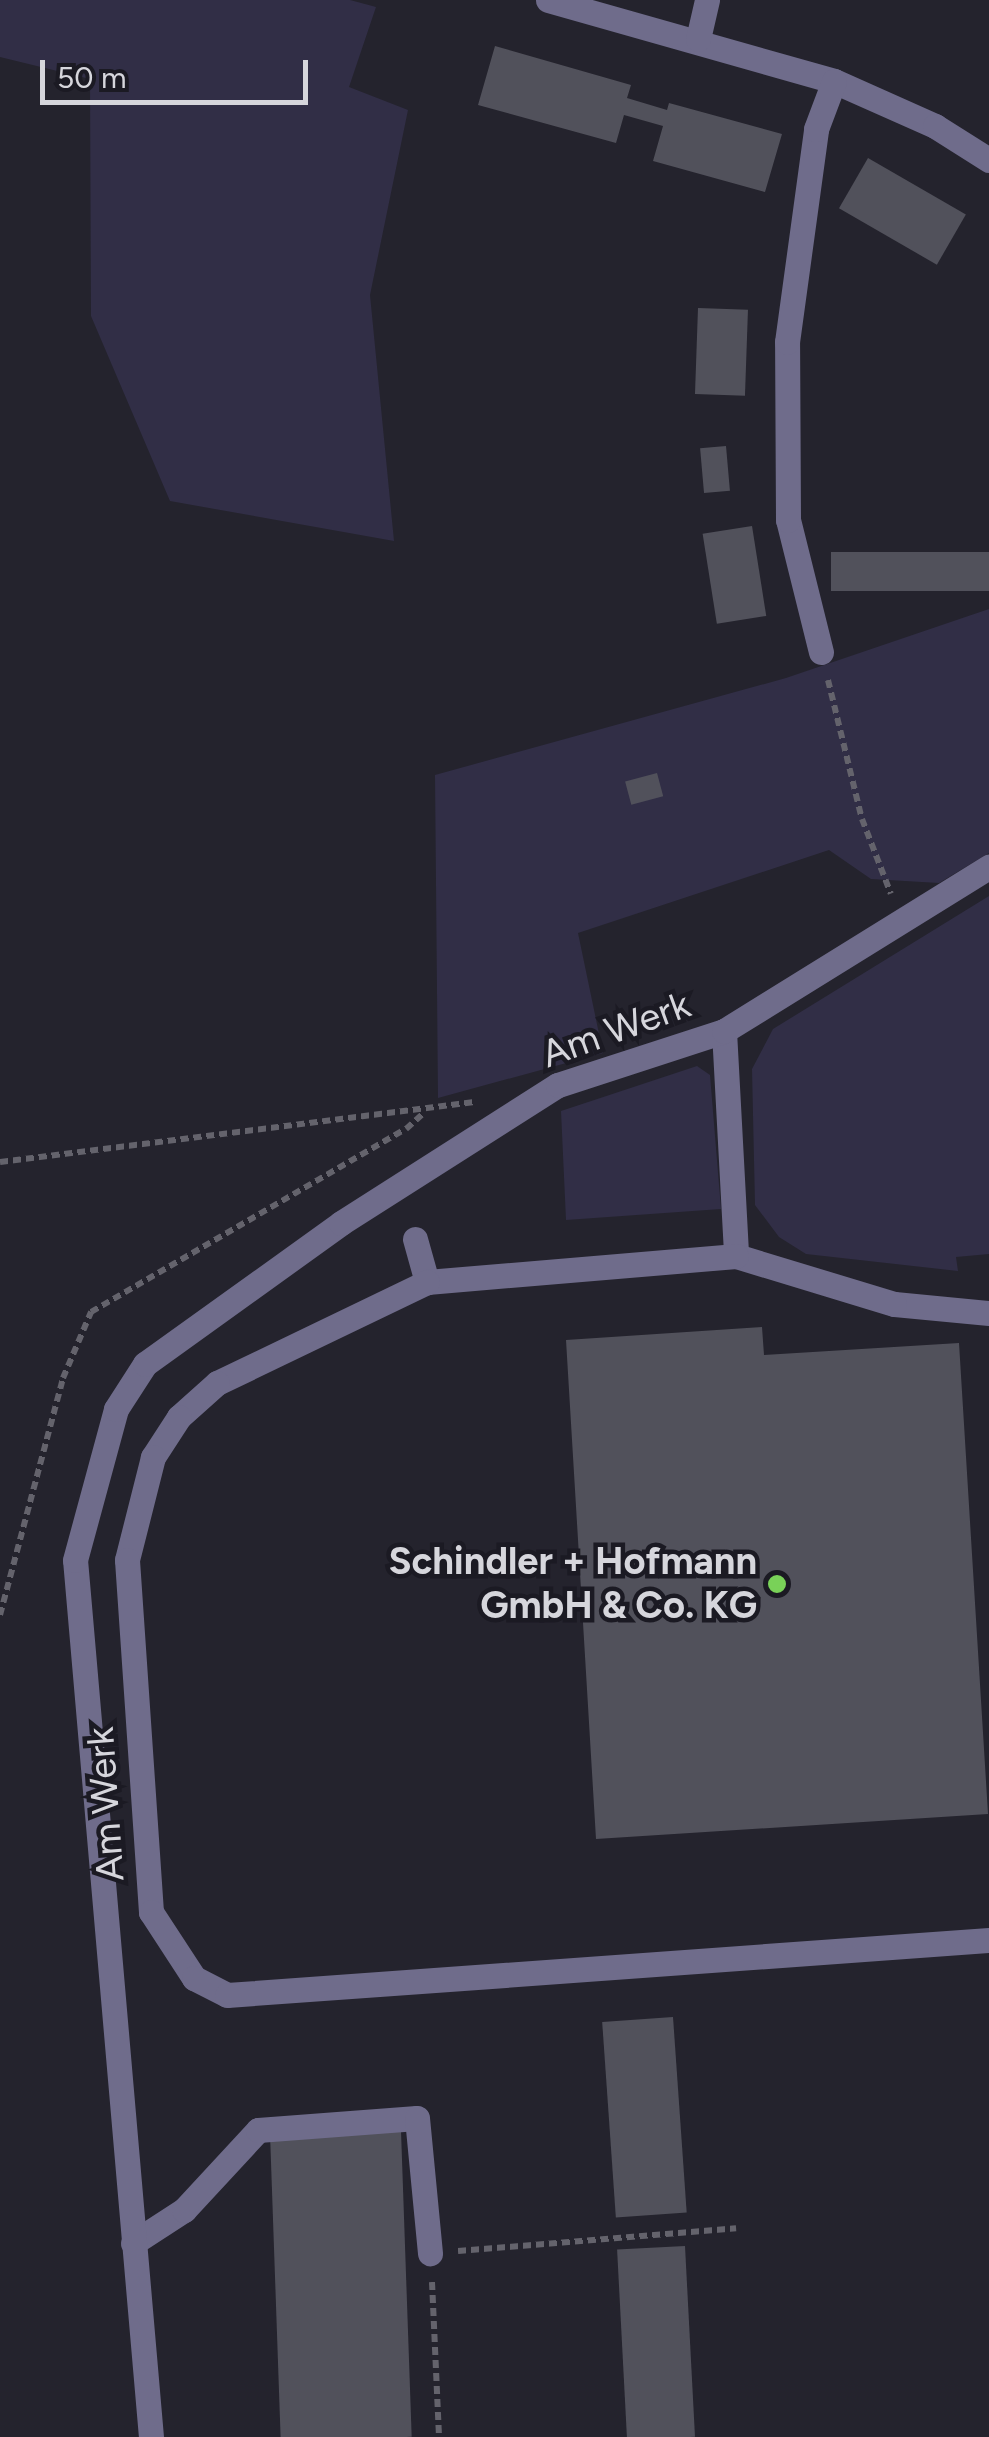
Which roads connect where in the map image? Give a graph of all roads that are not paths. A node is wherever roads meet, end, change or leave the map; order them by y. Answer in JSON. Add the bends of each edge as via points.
{"nodes":[{"id":1,"x":548,"y":0,"type":"edge"},
{"id":2,"x":708,"y":0,"type":"edge"},
{"id":3,"x":649,"y":12,"type":"edge"},
{"id":4,"x":698,"y":39,"type":"junction"},
{"id":5,"x":834,"y":80,"type":"junction"},
{"id":6,"x":989,"y":160,"type":"edge"},
{"id":7,"x":821,"y":652,"type":"road end"},
{"id":8,"x":989,"y":867,"type":"edge"},
{"id":9,"x":724,"y":1031,"type":"junction"},
{"id":10,"x":416,"y":1239,"type":"dead end"},
{"id":11,"x":736,"y":1256,"type":"junction"},
{"id":12,"x":427,"y":1282,"type":"junction"},
{"id":13,"x":989,"y":1313,"type":"edge"},
{"id":14,"x":989,"y":1940,"type":"edge"},
{"id":15,"x":133,"y":2244,"type":"junction"},
{"id":16,"x":430,"y":2253,"type":"road end"},
{"id":17,"x":151,"y":2437,"type":"edge"}],
"edges":[{"from":1,"to":3,"type":"street"},
{"from":2,"to":4,"type":"street"},
{"from":3,"to":4,"type":"street"},
{"from":4,"to":5,"type":"street"},
{"from":5,"to":6,"type":"street","via":[[935,126]]},
{"from":5,"to":7,"type":"street","via":[[816,128],[787,342],[788,520]]},
{"from":8,"to":9,"type":"street","name":"Am Werk"},
{"from":9,"to":11,"type":"street","name":"Am Werk"},
{"from":9,"to":15,"type":"street","name":"Am Werk","via":[[558,1085],[341,1222],[160,1353],[116,1409],[75,1560]]},
{"from":10,"to":12,"type":"street"},
{"from":11,"to":12,"type":"street","name":"Am Werk"},
{"from":11,"to":13,"type":"street","name":"Am Werk","via":[[894,1304]]},
{"from":12,"to":14,"type":"street","name":"Am Werk","via":[[217,1383],[179,1417],[152,1457],[126,1560],[151,1912],[170,1950],[194,1978],[227,1995]]},
{"from":15,"to":16,"type":"street","via":[[184,2210],[258,2130],[417,2118]]},
{"from":15,"to":17,"type":"street","name":"Am Werk"}]}
